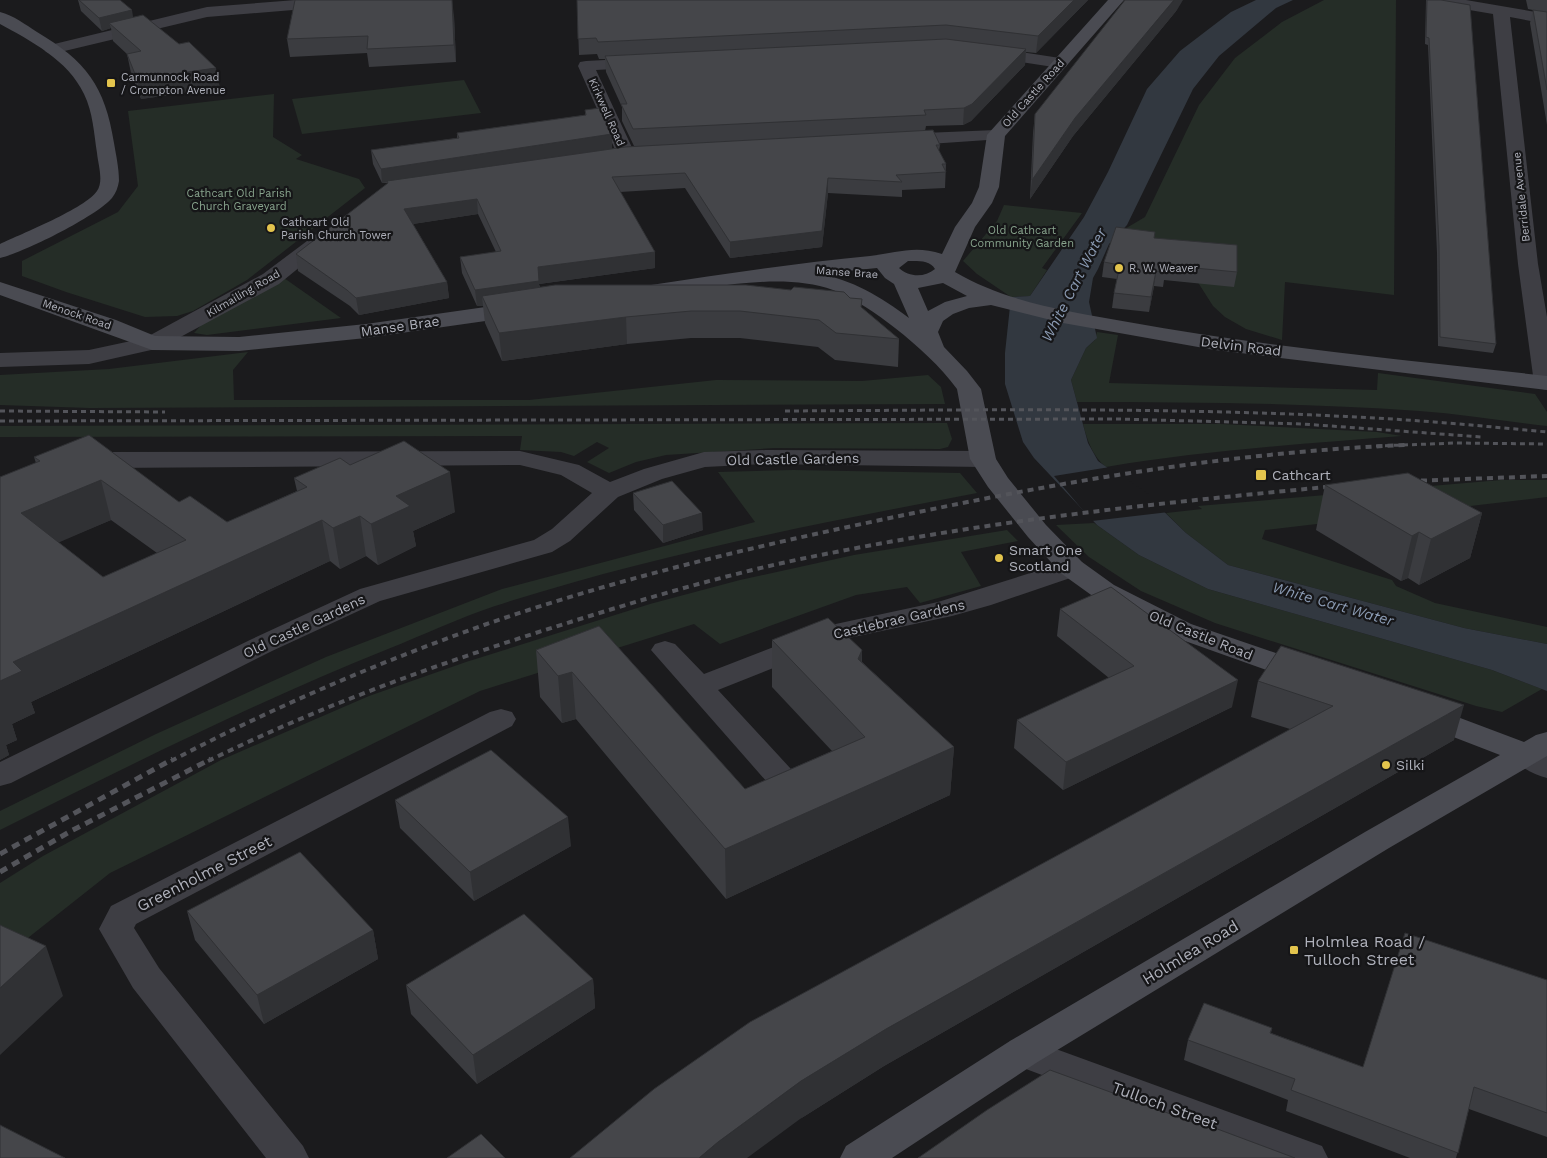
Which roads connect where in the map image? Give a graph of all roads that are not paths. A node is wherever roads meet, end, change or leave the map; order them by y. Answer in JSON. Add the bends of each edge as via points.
{"nodes":[{"id":1,"x":353,"y":0,"type":"edge"},
{"id":2,"x":1116,"y":0,"type":"edge"},
{"id":3,"x":1440,"y":0,"type":"edge"},
{"id":4,"x":1501,"y":11,"type":"junction"},
{"id":5,"x":1547,"y":18,"type":"edge"},
{"id":6,"x":3,"y":22,"type":"edge"},
{"id":7,"x":52,"y":49,"type":"junction"},
{"id":8,"x":975,"y":50,"type":"edge"},
{"id":9,"x":655,"y":63,"type":"edge"},
{"id":10,"x":1060,"y":63,"type":"junction"},
{"id":11,"x":996,"y":135,"type":"junction"},
{"id":12,"x":879,"y":141,"type":"edge"},
{"id":13,"x":645,"y":153,"type":"edge"},
{"id":14,"x":626,"y":154,"type":"junction"},
{"id":15,"x":606,"y":157,"type":"edge"},
{"id":16,"x":340,"y":224,"type":"edge"},
{"id":17,"x":965,"y":227,"type":"junction"},
{"id":18,"x":0,"y":252,"type":"edge"},
{"id":19,"x":898,"y":268,"type":"junction"},
{"id":20,"x":945,"y":270,"type":"junction"},
{"id":21,"x":753,"y":275,"type":"junction"},
{"id":22,"x":0,"y":288,"type":"edge"},
{"id":23,"x":627,"y":294,"type":"edge"},
{"id":24,"x":999,"y":302,"type":"junction"},
{"id":25,"x":541,"y":306,"type":"edge"},
{"id":26,"x":932,"y":343,"type":"junction"},
{"id":27,"x":152,"y":344,"type":"junction"},
{"id":28,"x":0,"y":360,"type":"edge"},
{"id":29,"x":1547,"y":383,"type":"edge"},
{"id":30,"x":983,"y":459,"type":"junction"},
{"id":31,"x":66,"y":468,"type":"edge"},
{"id":32,"x":609,"y":492,"type":"junction"},
{"id":33,"x":1072,"y":568,"type":"junction"},
{"id":34,"x":665,"y":650,"type":"dead end"},
{"id":35,"x":1331,"y":682,"type":"edge"},
{"id":36,"x":699,"y":687,"type":"junction"},
{"id":37,"x":1404,"y":707,"type":"edge"},
{"id":38,"x":500,"y":720,"type":"dead end"},
{"id":39,"x":1540,"y":754,"type":"edge"},
{"id":40,"x":0,"y":775,"type":"edge"},
{"id":41,"x":792,"y":790,"type":"edge"},
{"id":42,"x":1023,"y":1052,"type":"junction"},
{"id":43,"x":289,"y":1158,"type":"edge"},
{"id":44,"x":860,"y":1158,"type":"edge"},
{"id":45,"x":1308,"y":1158,"type":"edge"}],
"edges":[{"from":1,"to":7,"type":"street","via":[[207,12]]},
{"from":2,"to":10,"type":"main road","name":"Old Castle Road"},
{"from":3,"to":4,"type":"street"},
{"from":4,"to":5,"type":"street"},
{"from":4,"to":29,"type":"street","name":"Berridale Avenue","via":[[1528,264]]},
{"from":6,"to":7,"type":"main road"},
{"from":7,"to":18,"type":"main road","via":[[78,73],[93,94],[104,136],[110,182],[104,195],[91,205]]},
{"from":8,"to":10,"type":"street"},
{"from":9,"to":14,"type":"street","name":"Kirkwell Road","via":[[586,66]]},
{"from":10,"to":11,"type":"main road","name":"Old Castle Road"},
{"from":11,"to":12,"type":"street"},
{"from":11,"to":17,"type":"main road","name":"Old Castle Road","via":[[989,187]]},
{"from":13,"to":14,"type":"street"},
{"from":14,"to":15,"type":"street"},
{"from":16,"to":27,"type":"street","name":"Kilmailing Road","via":[[271,280]]},
{"from":17,"to":19,"type":"main road"},
{"from":17,"to":20,"type":"main road","name":"Old Castle Road"},
{"from":19,"to":20,"type":"main road","via":[[922,282]]},
{"from":19,"to":21,"type":"main road","name":"Manse Brae","via":[[798,269]]},
{"from":19,"to":26,"type":"main road","name":"Old Castle Road"},
{"from":20,"to":24,"type":"main road","name":"Delvin Road","via":[[966,289]]},
{"from":21,"to":23,"type":"main road","name":"Manse Brae"},
{"from":21,"to":26,"type":"main road","name":"Old Castle Road","via":[[840,285],[859,294]]},
{"from":22,"to":27,"type":"main road","name":"Menock Road","via":[[108,325]]},
{"from":24,"to":26,"type":"main road","via":[[976,300],[943,311],[934,317]]},
{"from":24,"to":29,"type":"main road","name":"Delvin Road","via":[[1236,346]]},
{"from":25,"to":27,"type":"main road","name":"Manse Brae","via":[[366,331],[239,344]]},
{"from":26,"to":30,"type":"main road","name":"Old Castle Road","via":[[969,389]]},
{"from":27,"to":28,"type":"street","name":"Manse Brae","via":[[89,357]]},
{"from":30,"to":32,"type":"street","name":"Old Castle Gardens","via":[[766,457],[704,460],[653,474]]},
{"from":30,"to":33,"type":"main road","name":"Old Castle Road","via":[[996,482]]},
{"from":31,"to":32,"type":"street","via":[[105,460],[520,458],[570,470]]},
{"from":32,"to":40,"type":"street","name":"Old Castle Gardens","via":[[561,535],[543,546],[370,595]]},
{"from":33,"to":35,"type":"main road","name":"Old Castle Road","via":[[1104,592],[1181,630]]},
{"from":33,"to":36,"type":"street","name":"Castlebrae Gardens","via":[[942,610],[841,631]]},
{"from":34,"to":36,"type":"street"},
{"from":36,"to":41,"type":"street"},
{"from":37,"to":39,"type":"main road"},
{"from":38,"to":43,"type":"street","name":"Greenholme Street","via":[[123,915],[116,928],[146,978]]},
{"from":39,"to":42,"type":"main road","name":"Holmlea Road","via":[[1377,840]]},
{"from":42,"to":44,"type":"main road","name":"Holmlea Road"},
{"from":42,"to":45,"type":"street","name":"Tulloch Street"}]}
